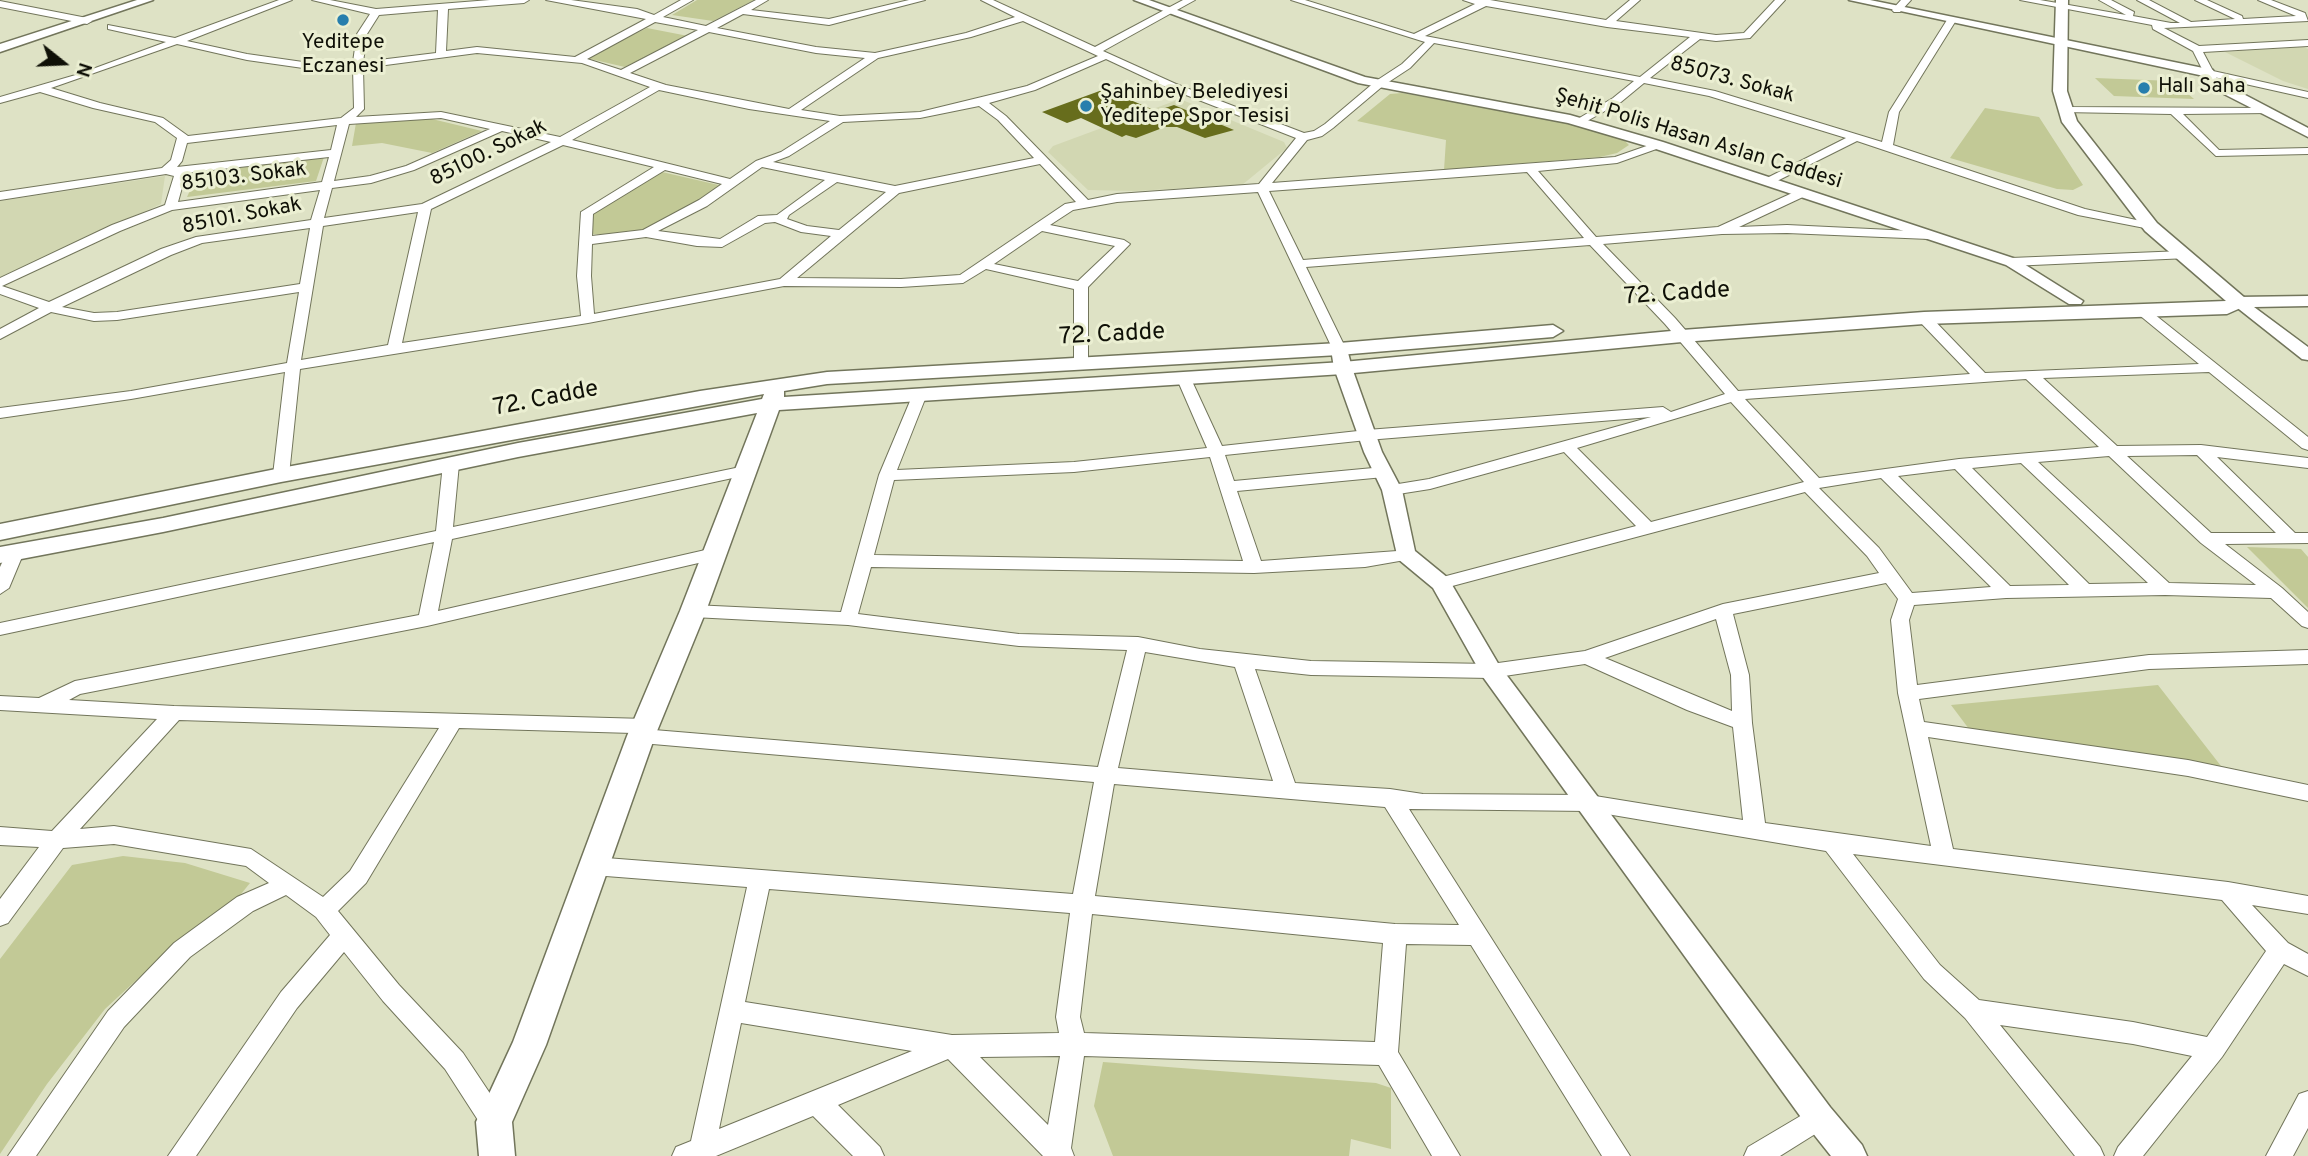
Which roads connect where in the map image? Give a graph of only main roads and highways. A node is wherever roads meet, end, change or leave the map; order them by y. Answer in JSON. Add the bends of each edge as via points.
{"nodes":[{"id":1,"x":2062,"y":4,"type":"edge"},
{"id":2,"x":2238,"y":302,"type":"junction"},
{"id":3,"x":1676,"y":328,"type":"junction"},
{"id":4,"x":1341,"y":359,"type":"junction"},
{"id":5,"x":774,"y":395,"type":"junction"},
{"id":6,"x":0,"y":532,"type":"edge"},
{"id":7,"x":7,"y":553,"type":"edge"},
{"id":8,"x":497,"y":1156,"type":"edge"}],
"edges":[{"from":1,"to":2,"type":"main road","via":[[2060,91],[2070,122],[2151,226]]},
{"from":2,"to":3,"type":"main road","name":"72. Cadde","via":[[2130,296],[1911,306]]},
{"from":2,"to":3,"type":"main road","via":[[2227,308]]},
{"from":3,"to":4,"type":"main road"},
{"from":4,"to":5,"type":"main road","via":[[1184,379],[822,399]]},
{"from":4,"to":5,"type":"main road","name":"72. Cadde","via":[[1081,365],[827,378]]},
{"from":5,"to":6,"type":"main road","name":"72. Cadde","via":[[281,475]]},
{"from":5,"to":7,"type":"main road","via":[[163,525]]},
{"from":5,"to":8,"type":"main road","via":[[643,731],[529,1045],[494,1122]]}]}
